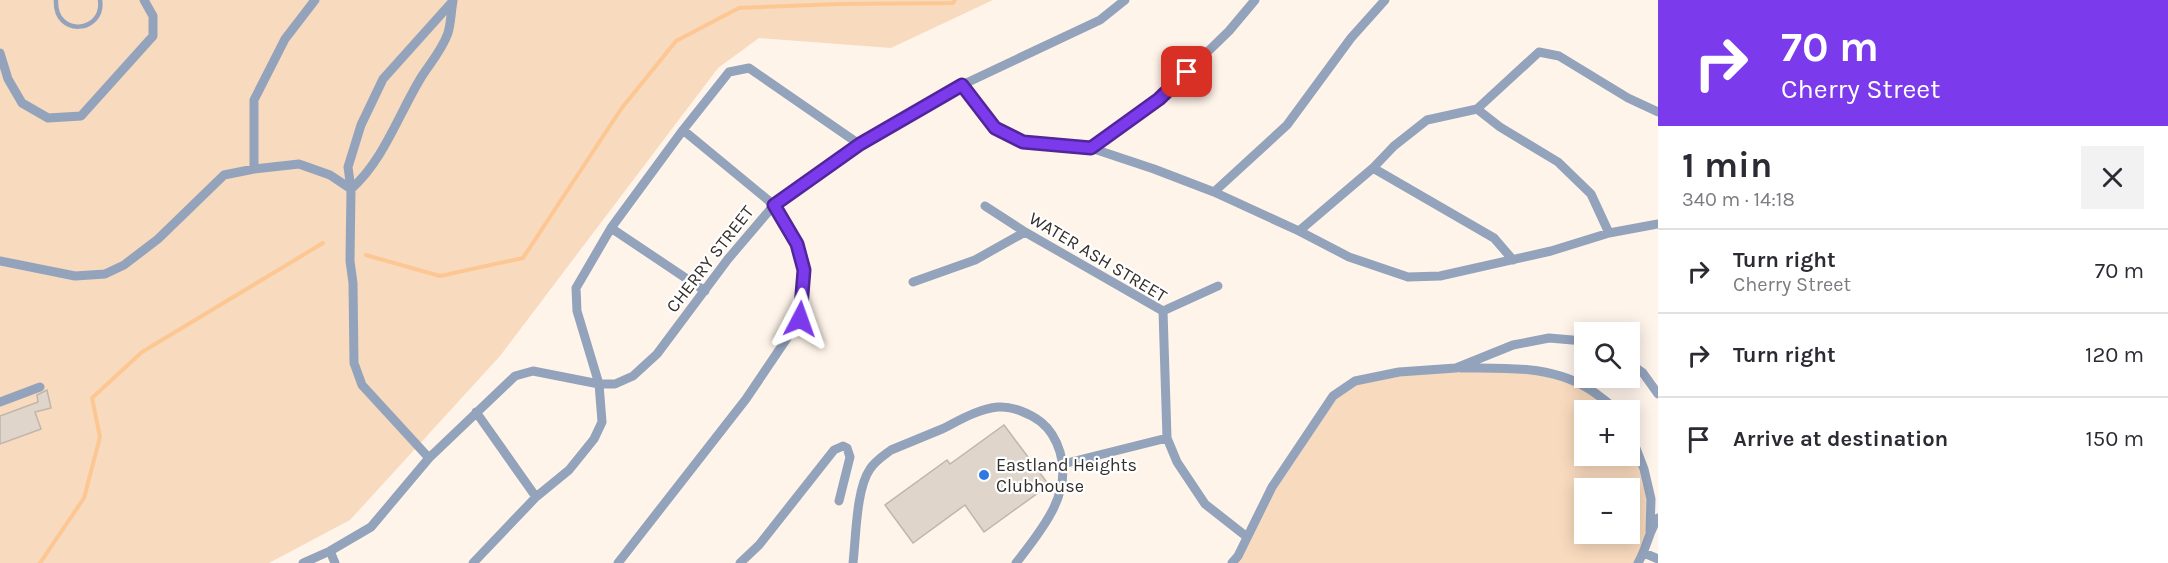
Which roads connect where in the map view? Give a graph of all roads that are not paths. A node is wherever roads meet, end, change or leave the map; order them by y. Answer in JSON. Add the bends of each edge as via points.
{"nodes":[{"id":1,"x":56,"y":0,"type":"edge"},
{"id":2,"x":100,"y":0,"type":"edge"},
{"id":3,"x":144,"y":0,"type":"edge"},
{"id":4,"x":315,"y":0,"type":"edge"},
{"id":5,"x":453,"y":0,"type":"edge"},
{"id":6,"x":1125,"y":0,"type":"edge"},
{"id":7,"x":1255,"y":0,"type":"edge"},
{"id":8,"x":1385,"y":0,"type":"edge"},
{"id":9,"x":0,"y":53,"type":"edge"},
{"id":10,"x":962,"y":85,"type":"junction"},
{"id":11,"x":1477,"y":110,"type":"junction"},
{"id":12,"x":1658,"y":112,"type":"edge"},
{"id":13,"x":683,"y":130,"type":"junction"},
{"id":14,"x":860,"y":144,"type":"junction"},
{"id":15,"x":1091,"y":148,"type":"junction"},
{"id":16,"x":254,"y":168,"type":"junction"},
{"id":17,"x":1373,"y":168,"type":"junction"},
{"id":18,"x":351,"y":189,"type":"junction"},
{"id":19,"x":1214,"y":192,"type":"junction"},
{"id":20,"x":774,"y":205,"type":"junction"},
{"id":21,"x":985,"y":206,"type":"dead end"},
{"id":22,"x":1658,"y":224,"type":"edge"},
{"id":23,"x":611,"y":228,"type":"junction"},
{"id":24,"x":1299,"y":231,"type":"junction"},
{"id":25,"x":1025,"y":232,"type":"junction"},
{"id":26,"x":1609,"y":233,"type":"junction"},
{"id":27,"x":1513,"y":260,"type":"junction"},
{"id":28,"x":0,"y":261,"type":"edge"},
{"id":29,"x":913,"y":282,"type":"dead end"},
{"id":30,"x":1218,"y":286,"type":"dead end"},
{"id":31,"x":705,"y":291,"type":"junction"},
{"id":32,"x":1163,"y":311,"type":"junction"},
{"id":33,"x":1574,"y":340,"type":"edge"},
{"id":34,"x":1456,"y":368,"type":"junction"},
{"id":35,"x":1640,"y":371,"type":"edge"},
{"id":36,"x":599,"y":384,"type":"junction"},
{"id":37,"x":40,"y":387,"type":"dead end"},
{"id":38,"x":1658,"y":394,"type":"edge"},
{"id":39,"x":1604,"y":400,"type":"edge"},
{"id":40,"x":0,"y":402,"type":"edge"},
{"id":41,"x":476,"y":412,"type":"junction"},
{"id":42,"x":1167,"y":438,"type":"junction"},
{"id":43,"x":429,"y":458,"type":"junction"},
{"id":44,"x":1640,"y":459,"type":"edge"},
{"id":45,"x":1064,"y":464,"type":"junction"},
{"id":46,"x":536,"y":497,"type":"junction"},
{"id":47,"x":839,"y":501,"type":"dead end"},
{"id":48,"x":1658,"y":518,"type":"edge"},
{"id":49,"x":1650,"y":531,"type":"junction"},
{"id":50,"x":1248,"y":537,"type":"junction"},
{"id":51,"x":330,"y":551,"type":"junction"},
{"id":52,"x":1644,"y":553,"type":"junction"},
{"id":53,"x":1658,"y":559,"type":"edge"},
{"id":54,"x":303,"y":563,"type":"edge"},
{"id":55,"x":335,"y":563,"type":"edge"},
{"id":56,"x":473,"y":563,"type":"edge"},
{"id":57,"x":618,"y":563,"type":"edge"},
{"id":58,"x":740,"y":563,"type":"edge"},
{"id":59,"x":853,"y":563,"type":"edge"},
{"id":60,"x":1016,"y":563,"type":"edge"},
{"id":61,"x":1232,"y":563,"type":"edge"},
{"id":62,"x":1638,"y":563,"type":"edge"}],
"edges":[{"from":1,"to":2,"type":"lane","via":[[58,15],[76,27],[96,18]]},
{"from":3,"to":9,"type":"street","via":[[153,16],[153,36],[81,116],[48,118],[22,103],[8,79]]},
{"from":4,"to":16,"type":"street","via":[[285,39],[254,100]]},
{"from":5,"to":18,"type":"street","via":[[448,32],[440,50],[379,153]]},
{"from":5,"to":18,"type":"street","via":[[383,79],[352,150],[348,168]]},
{"from":6,"to":10,"type":"street","name":"CHERRY STREET","via":[[1100,20]]},
{"from":7,"to":15,"type":"street","via":[[1159,99]]},
{"from":8,"to":19,"type":"street","via":[[1287,125]]},
{"from":10,"to":14,"type":"street","name":"CHERRY STREET"},
{"from":10,"to":15,"type":"street","via":[[995,128],[1023,142]]},
{"from":11,"to":12,"type":"street","via":[[1539,52],[1559,56]]},
{"from":11,"to":17,"type":"street","via":[[1426,120]]},
{"from":11,"to":26,"type":"street","via":[[1558,162],[1591,194]]},
{"from":13,"to":14,"type":"street","via":[[729,72],[750,68]]},
{"from":13,"to":20,"type":"street"},
{"from":13,"to":23,"type":"street"},
{"from":14,"to":20,"type":"street","name":"CHERRY STREET"},
{"from":15,"to":19,"type":"street"},
{"from":16,"to":18,"type":"street","via":[[298,164]]},
{"from":16,"to":28,"type":"street","via":[[224,175],[158,239],[105,274],[75,276]]},
{"from":17,"to":24,"type":"street"},
{"from":17,"to":27,"type":"street","via":[[1494,238]]},
{"from":18,"to":43,"type":"street","via":[[354,363],[362,385]]},
{"from":19,"to":24,"type":"street"},
{"from":20,"to":31,"type":"street","name":"CHERRY STREET"},
{"from":20,"to":57,"type":"street","via":[[797,244],[804,270],[800,319],[746,399]]},
{"from":21,"to":25,"type":"street","name":"WATER ASH STREET"},
{"from":22,"to":26,"type":"street"},
{"from":23,"to":31,"type":"street"},
{"from":23,"to":36,"type":"street","via":[[576,288],[577,310]]},
{"from":24,"to":27,"type":"street","via":[[1349,257],[1408,277],[1440,276]]},
{"from":25,"to":29,"type":"street","via":[[975,260]]},
{"from":25,"to":32,"type":"street","name":"WATER ASH STREET"},
{"from":26,"to":27,"type":"street"},
{"from":30,"to":32,"type":"street"},
{"from":31,"to":36,"type":"street","name":"CHERRY STREET","via":[[657,354],[633,376],[615,384]]},
{"from":32,"to":42,"type":"street","name":"WATER ASH STREET"},
{"from":33,"to":34,"type":"street","via":[[1549,338],[1513,345]]},
{"from":34,"to":39,"type":"street","via":[[1546,372],[1579,382]]},
{"from":34,"to":50,"type":"street","via":[[1399,372],[1355,381],[1333,396],[1272,486]]},
{"from":35,"to":38,"type":"street"},
{"from":36,"to":41,"type":"street","name":"CHERRY STREET","via":[[533,371],[515,376]]},
{"from":36,"to":46,"type":"street","via":[[602,422],[594,439],[569,470]]},
{"from":37,"to":40,"type":"street"},
{"from":41,"to":43,"type":"street","name":"CHERRY STREET"},
{"from":41,"to":46,"type":"street"},
{"from":42,"to":45,"type":"street"},
{"from":42,"to":50,"type":"street","name":"WATER ASH STREET","via":[[1177,462],[1205,504]]},
{"from":43,"to":51,"type":"street","name":"CHERRY STREET","via":[[371,527]]},
{"from":44,"to":49,"type":"street","via":[[1651,500]]},
{"from":45,"to":59,"type":"street","via":[[1049,428],[1033,416],[999,407],[981,410],[891,450],[868,471],[863,484]]},
{"from":45,"to":60,"type":"street","via":[[1060,489],[1045,526]]},
{"from":46,"to":56,"type":"street"},
{"from":47,"to":58,"type":"street","via":[[850,457],[843,446],[834,450],[759,545]]},
{"from":48,"to":49,"type":"street"},
{"from":49,"to":52,"type":"street"},
{"from":50,"to":61,"type":"street"},
{"from":51,"to":54,"type":"street","name":"CHERRY STREET"},
{"from":51,"to":55,"type":"street"},
{"from":52,"to":53,"type":"street"},
{"from":52,"to":62,"type":"street"}]}
